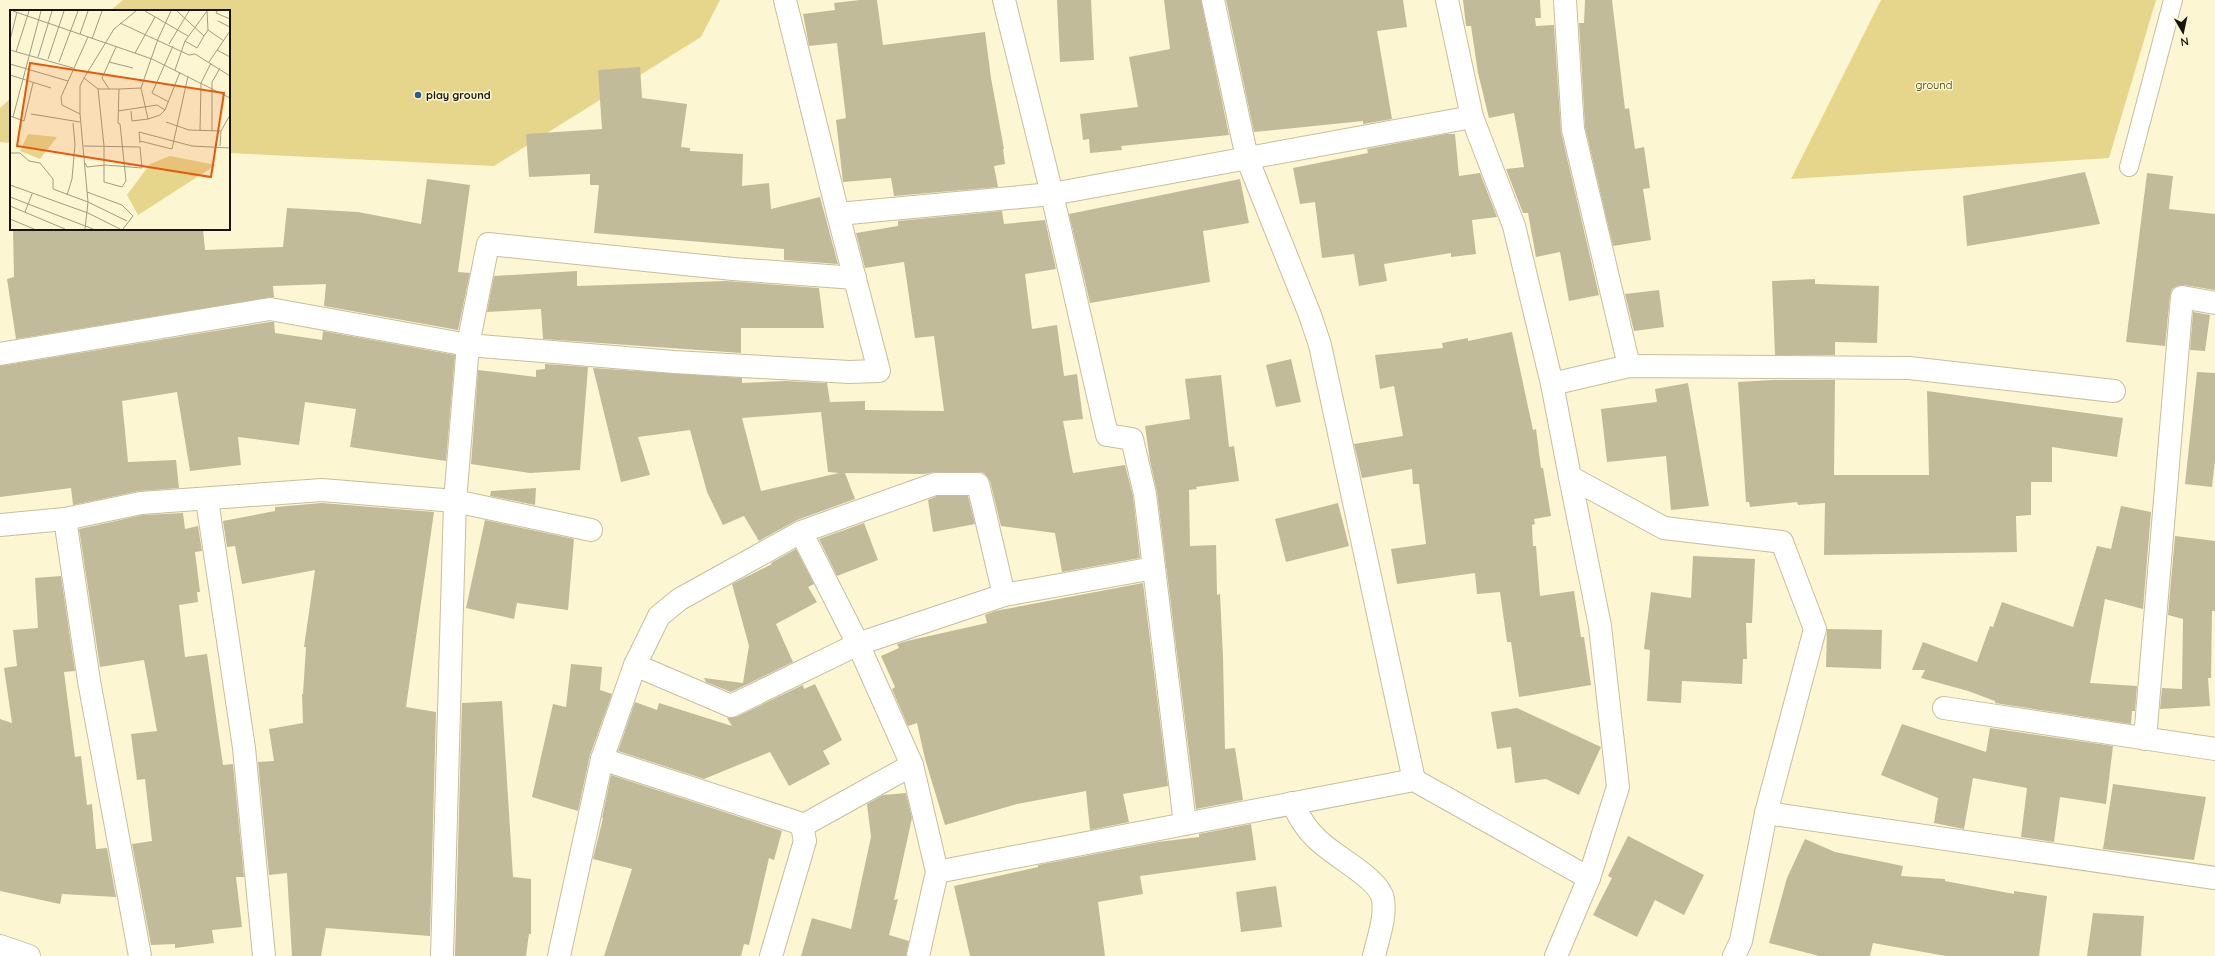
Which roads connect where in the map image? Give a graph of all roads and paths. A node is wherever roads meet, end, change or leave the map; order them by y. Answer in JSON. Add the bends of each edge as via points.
{"nodes":[{"id":1,"x":785,"y":0,"type":"edge"},
{"id":2,"x":1004,"y":0,"type":"edge"},
{"id":3,"x":1213,"y":0,"type":"edge"},
{"id":4,"x":1447,"y":0,"type":"edge"},
{"id":5,"x":1565,"y":0,"type":"edge"},
{"id":6,"x":2173,"y":0,"type":"edge"},
{"id":7,"x":1472,"y":117,"type":"junction"},
{"id":8,"x":1247,"y":158,"type":"junction"},
{"id":9,"x":2129,"y":167,"type":"dead end"},
{"id":10,"x":1052,"y":194,"type":"junction"},
{"id":11,"x":838,"y":214,"type":"junction"},
{"id":12,"x":855,"y":278,"type":"junction"},
{"id":13,"x":2215,"y":303,"type":"edge"},
{"id":14,"x":468,"y":345,"type":"junction"},
{"id":15,"x":0,"y":354,"type":"edge"},
{"id":16,"x":1629,"y":366,"type":"junction"},
{"id":17,"x":1552,"y":384,"type":"junction"},
{"id":18,"x":2114,"y":391,"type":"dead end"},
{"id":19,"x":1570,"y":477,"type":"junction"},
{"id":20,"x":206,"y":500,"type":"junction"},
{"id":21,"x":455,"y":501,"type":"junction"},
{"id":22,"x":65,"y":519,"type":"junction"},
{"id":23,"x":0,"y":525,"type":"edge"},
{"id":24,"x":591,"y":530,"type":"dead end"},
{"id":25,"x":801,"y":532,"type":"junction"},
{"id":26,"x":1154,"y":568,"type":"junction"},
{"id":27,"x":1004,"y":595,"type":"junction"},
{"id":28,"x":858,"y":644,"type":"junction"},
{"id":29,"x":635,"y":665,"type":"junction"},
{"id":30,"x":1944,"y":708,"type":"dead end"},
{"id":31,"x":2145,"y":739,"type":"junction"},
{"id":32,"x":2215,"y":749,"type":"edge"},
{"id":33,"x":602,"y":758,"type":"junction"},
{"id":34,"x":912,"y":765,"type":"junction"},
{"id":35,"x":1414,"y":780,"type":"junction"},
{"id":36,"x":1292,"y":803,"type":"junction"},
{"id":37,"x":1766,"y":813,"type":"junction"},
{"id":38,"x":1185,"y":824,"type":"junction"},
{"id":39,"x":802,"y":826,"type":"junction"},
{"id":40,"x":937,"y":872,"type":"junction"},
{"id":41,"x":1588,"y":878,"type":"junction"},
{"id":42,"x":2215,"y":878,"type":"edge"},
{"id":43,"x":0,"y":946,"type":"edge"},
{"id":44,"x":29,"y":956,"type":"edge"},
{"id":45,"x":140,"y":956,"type":"edge"},
{"id":46,"x":264,"y":956,"type":"edge"},
{"id":47,"x":442,"y":956,"type":"edge"},
{"id":48,"x":559,"y":956,"type":"edge"},
{"id":49,"x":771,"y":956,"type":"edge"},
{"id":50,"x":918,"y":956,"type":"edge"},
{"id":51,"x":1374,"y":956,"type":"edge"},
{"id":52,"x":1556,"y":956,"type":"edge"},
{"id":53,"x":1734,"y":956,"type":"edge"}],
"edges":[{"from":1,"to":11,"type":"street"},
{"from":2,"to":10,"type":"street"},
{"from":3,"to":8,"type":"street"},
{"from":4,"to":7,"type":"street"},
{"from":5,"to":16,"type":"street","via":[[1573,130]]},
{"from":6,"to":9,"type":"lane"},
{"from":7,"to":8,"type":"street"},
{"from":7,"to":17,"type":"street","via":[[1514,226]]},
{"from":8,"to":10,"type":"street"},
{"from":8,"to":35,"type":"street","via":[[1320,345]]},
{"from":10,"to":11,"type":"street"},
{"from":10,"to":26,"type":"street","via":[[1107,435],[1132,439],[1145,494]]},
{"from":11,"to":12,"type":"street"},
{"from":12,"to":14,"type":"street","via":[[733,269],[488,244]]},
{"from":12,"to":14,"type":"street","via":[[879,371],[849,372],[674,362]]},
{"from":13,"to":31,"type":"street","via":[[2182,297]]},
{"from":14,"to":15,"type":"street","via":[[270,309]]},
{"from":14,"to":21,"type":"street"},
{"from":16,"to":17,"type":"street"},
{"from":16,"to":18,"type":"street","via":[[1909,368]]},
{"from":17,"to":19,"type":"street"},
{"from":19,"to":37,"type":"street","via":[[1664,528],[1782,542],[1815,629]]},
{"from":19,"to":41,"type":"street","via":[[1600,626],[1618,787]]},
{"from":20,"to":21,"type":"street","via":[[322,490]]},
{"from":20,"to":22,"type":"street","via":[[141,503]]},
{"from":20,"to":46,"type":"street","via":[[244,748]]},
{"from":21,"to":24,"type":"street"},
{"from":21,"to":47,"type":"street"},
{"from":22,"to":23,"type":"street"},
{"from":22,"to":45,"type":"street","via":[[89,681]]},
{"from":25,"to":27,"type":"street","via":[[935,484],[978,484]]},
{"from":25,"to":28,"type":"street"},
{"from":25,"to":29,"type":"street","via":[[680,599],[659,616]]},
{"from":26,"to":27,"type":"street"},
{"from":26,"to":38,"type":"street"},
{"from":27,"to":28,"type":"street"},
{"from":28,"to":29,"type":"street","via":[[731,706]]},
{"from":28,"to":34,"type":"street"},
{"from":29,"to":33,"type":"street"},
{"from":30,"to":31,"type":"street"},
{"from":31,"to":32,"type":"street"},
{"from":33,"to":39,"type":"street"},
{"from":33,"to":48,"type":"street"},
{"from":34,"to":39,"type":"street"},
{"from":34,"to":40,"type":"street"},
{"from":35,"to":36,"type":"street"},
{"from":35,"to":41,"type":"street"},
{"from":36,"to":38,"type":"street"},
{"from":36,"to":51,"type":"street","via":[[1313,836],[1331,853],[1376,884],[1383,897],[1384,914]]},
{"from":37,"to":42,"type":"street"},
{"from":37,"to":53,"type":"street","via":[[1741,941]]},
{"from":38,"to":40,"type":"street"},
{"from":39,"to":49,"type":"street","via":[[805,842]]},
{"from":40,"to":50,"type":"street"},
{"from":41,"to":52,"type":"street"},
{"from":43,"to":44,"type":"street"}]}
